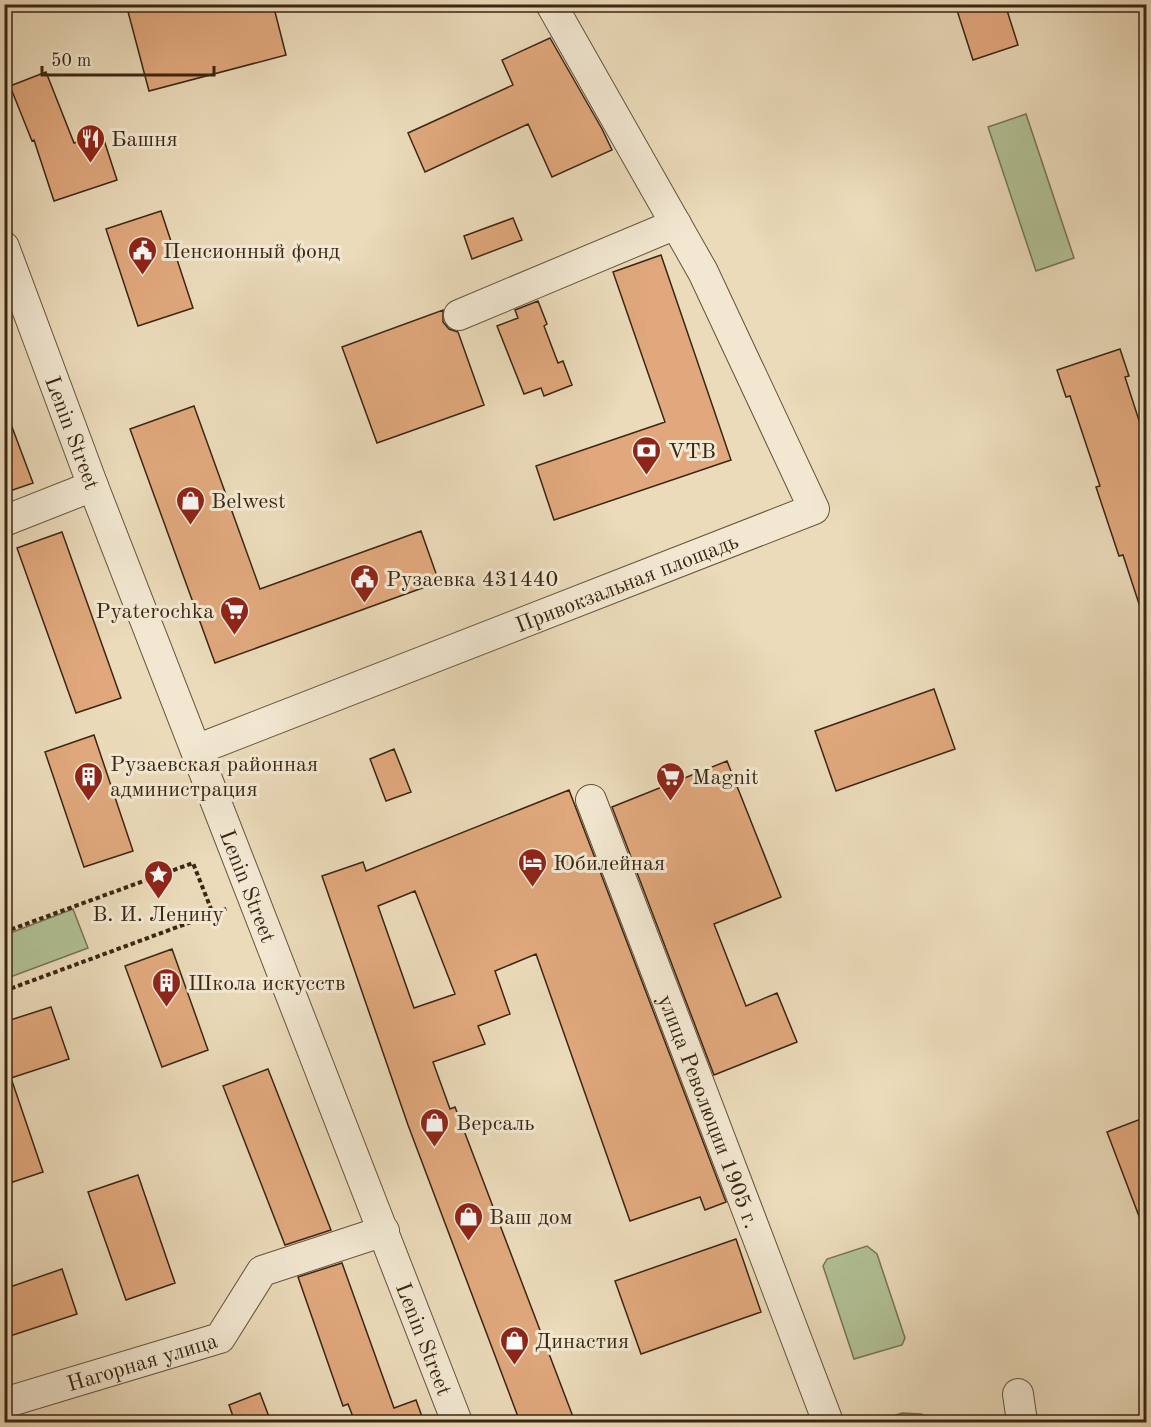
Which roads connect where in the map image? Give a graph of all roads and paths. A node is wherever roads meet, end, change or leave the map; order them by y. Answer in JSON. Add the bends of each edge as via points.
{"nodes":[{"id":1,"x":551,"y":4,"type":"edge"},
{"id":2,"x":676,"y":224,"type":"junction"},
{"id":3,"x":4,"y":247,"type":"edge"},
{"id":4,"x":459,"y":315,"type":"dead end"},
{"id":5,"x":93,"y":486,"type":"junction"},
{"id":6,"x":4,"y":521,"type":"edge"},
{"id":7,"x":196,"y":750,"type":"junction"},
{"id":8,"x":591,"y":800,"type":"dead end"},
{"id":9,"x":254,"y":899,"type":"junction"},
{"id":10,"x":213,"y":914,"type":"junction"},
{"id":11,"x":4,"y":932,"type":"edge"},
{"id":12,"x":4,"y":991,"type":"edge"},
{"id":13,"x":384,"y":1231,"type":"junction"},
{"id":14,"x":4,"y":1403,"type":"edge"},
{"id":15,"x":457,"y":1422,"type":"edge"},
{"id":16,"x":828,"y":1422,"type":"edge"}],
"edges":[{"from":1,"to":2,"type":"street"},
{"from":2,"to":4,"type":"street"},
{"from":2,"to":7,"type":"street","name":"Привокзальная площадь","via":[[703,272],[814,509]]},
{"from":3,"to":5,"type":"street","name":"Lenin Street"},
{"from":5,"to":6,"type":"street"},
{"from":5,"to":7,"type":"street","name":"Lenin Street"},
{"from":7,"to":9,"type":"street","name":"Lenin Street"},
{"from":8,"to":16,"type":"street","name":"улица Революции 1905 г."},
{"from":9,"to":10,"type":"path"},
{"from":9,"to":13,"type":"street","name":"Lenin Street"},
{"from":10,"to":11,"type":"path","via":[[193,863]]},
{"from":10,"to":12,"type":"path"},
{"from":13,"to":14,"type":"street","name":"Нагорная улица","via":[[262,1271],[220,1338]]},
{"from":13,"to":15,"type":"street","name":"Lenin Street"}]}
